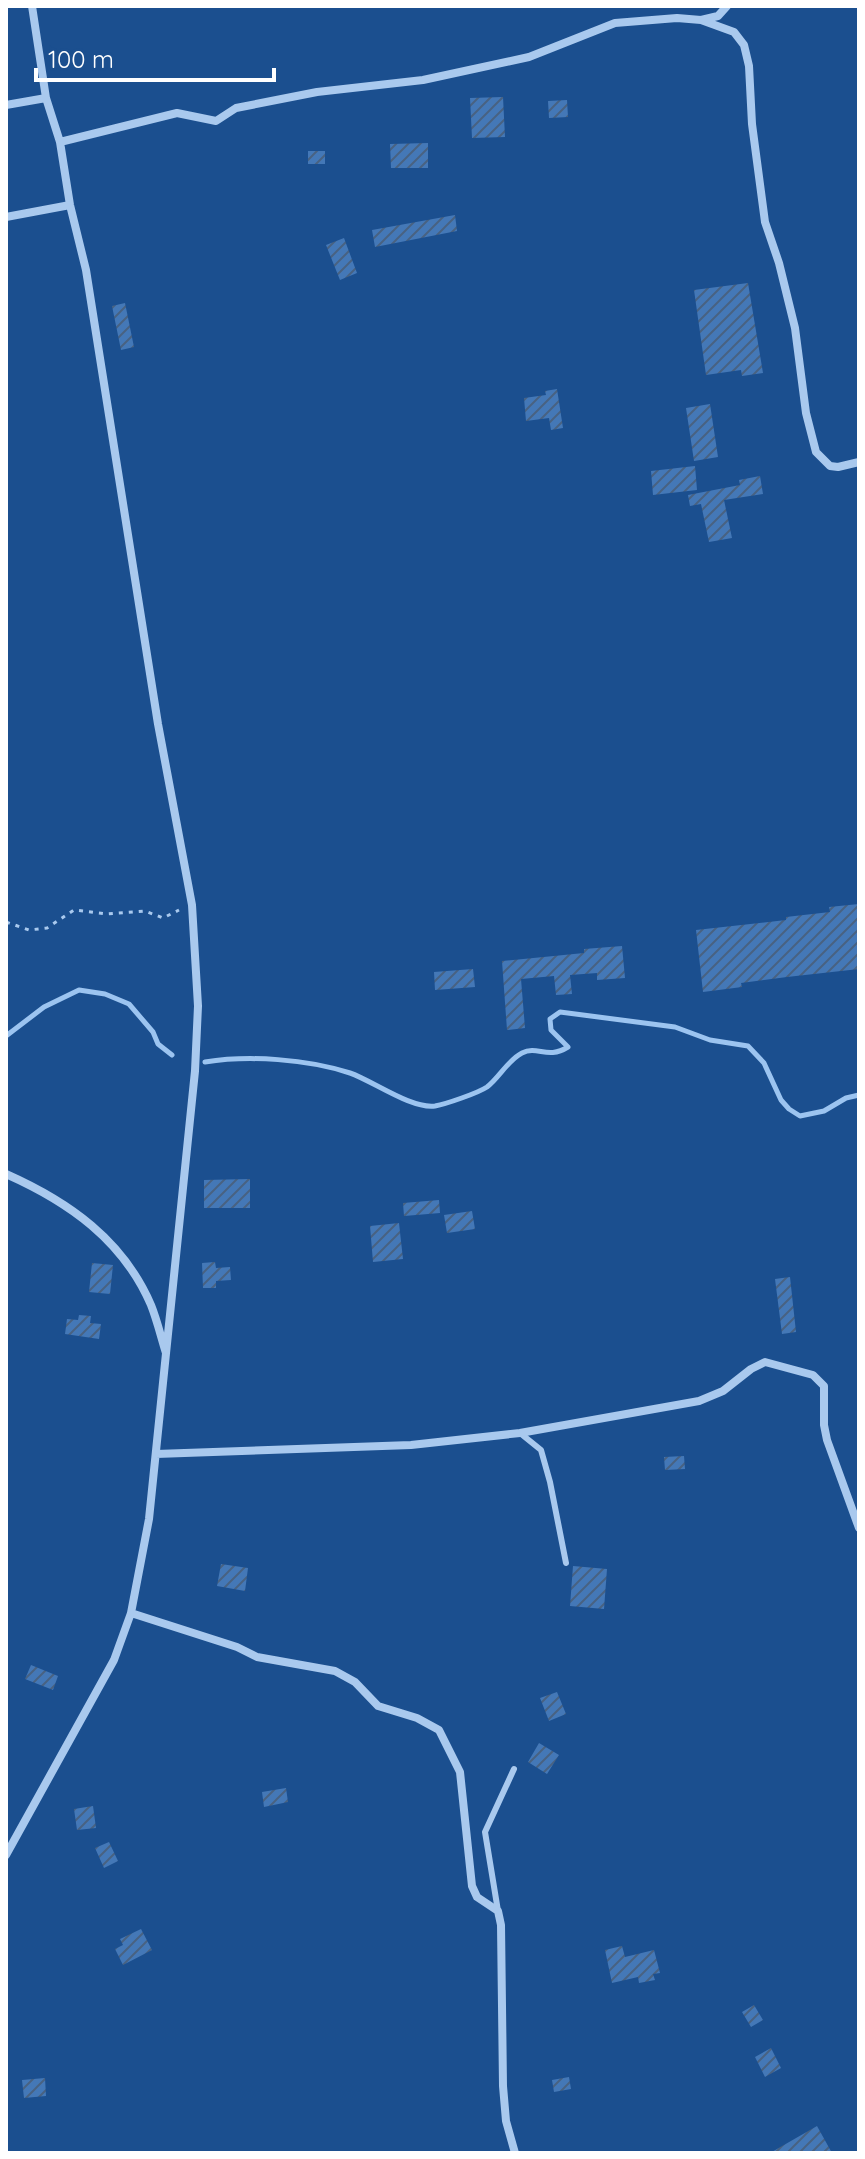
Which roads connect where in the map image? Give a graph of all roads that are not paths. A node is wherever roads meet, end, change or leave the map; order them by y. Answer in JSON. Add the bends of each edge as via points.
{"nodes":[{"id":1,"x":32,"y":6,"type":"edge"},
{"id":2,"x":727,"y":6,"type":"edge"},
{"id":3,"x":701,"y":20,"type":"junction"},
{"id":4,"x":46,"y":98,"type":"junction"},
{"id":5,"x":6,"y":105,"type":"edge"},
{"id":6,"x":60,"y":142,"type":"junction"},
{"id":7,"x":70,"y":205,"type":"junction"},
{"id":8,"x":6,"y":217,"type":"edge"},
{"id":9,"x":859,"y":462,"type":"edge"},
{"id":10,"x":6,"y":1174,"type":"edge"},
{"id":11,"x":168,"y":1357,"type":"junction"},
{"id":12,"x":520,"y":1433,"type":"junction"},
{"id":13,"x":156,"y":1454,"type":"junction"},
{"id":14,"x":859,"y":1528,"type":"edge"},
{"id":15,"x":566,"y":1563,"type":"dead end"},
{"id":16,"x":131,"y":1613,"type":"junction"},
{"id":17,"x":514,"y":1769,"type":"dead end"},
{"id":18,"x":6,"y":1855,"type":"edge"},
{"id":19,"x":498,"y":1911,"type":"junction"},
{"id":20,"x":515,"y":2153,"type":"edge"}],
"edges":[{"from":1,"to":4,"type":"street"},
{"from":2,"to":3,"type":"street","via":[[718,16]]},
{"from":3,"to":6,"type":"street","via":[[615,23],[529,57],[423,80],[236,108],[216,121],[177,113]]},
{"from":3,"to":9,"type":"street","via":[[734,32],[747,56],[765,222],[795,328],[816,452],[830,466]]},
{"from":4,"to":5,"type":"street"},
{"from":4,"to":6,"type":"street"},
{"from":6,"to":7,"type":"street"},
{"from":7,"to":8,"type":"street"},
{"from":7,"to":11,"type":"street","via":[[86,270],[192,905],[198,1006],[195,1071]]},
{"from":10,"to":11,"type":"street","via":[[59,1200],[96,1227],[123,1257],[150,1304]]},
{"from":11,"to":13,"type":"street"},
{"from":12,"to":13,"type":"street","via":[[373,1448]]},
{"from":12,"to":14,"type":"street","via":[[706,1399],[762,1362],[813,1375],[824,1386],[827,1440]]},
{"from":12,"to":15,"type":"lane","via":[[541,1450]]},
{"from":13,"to":16,"type":"street"},
{"from":16,"to":18,"type":"street","via":[[114,1660]]},
{"from":16,"to":19,"type":"street","via":[[257,1657],[335,1671],[355,1682],[378,1706],[439,1730],[460,1772],[472,1886],[477,1897]]},
{"from":17,"to":19,"type":"lane","via":[[485,1832]]},
{"from":19,"to":20,"type":"street","via":[[503,2086]]}]}
